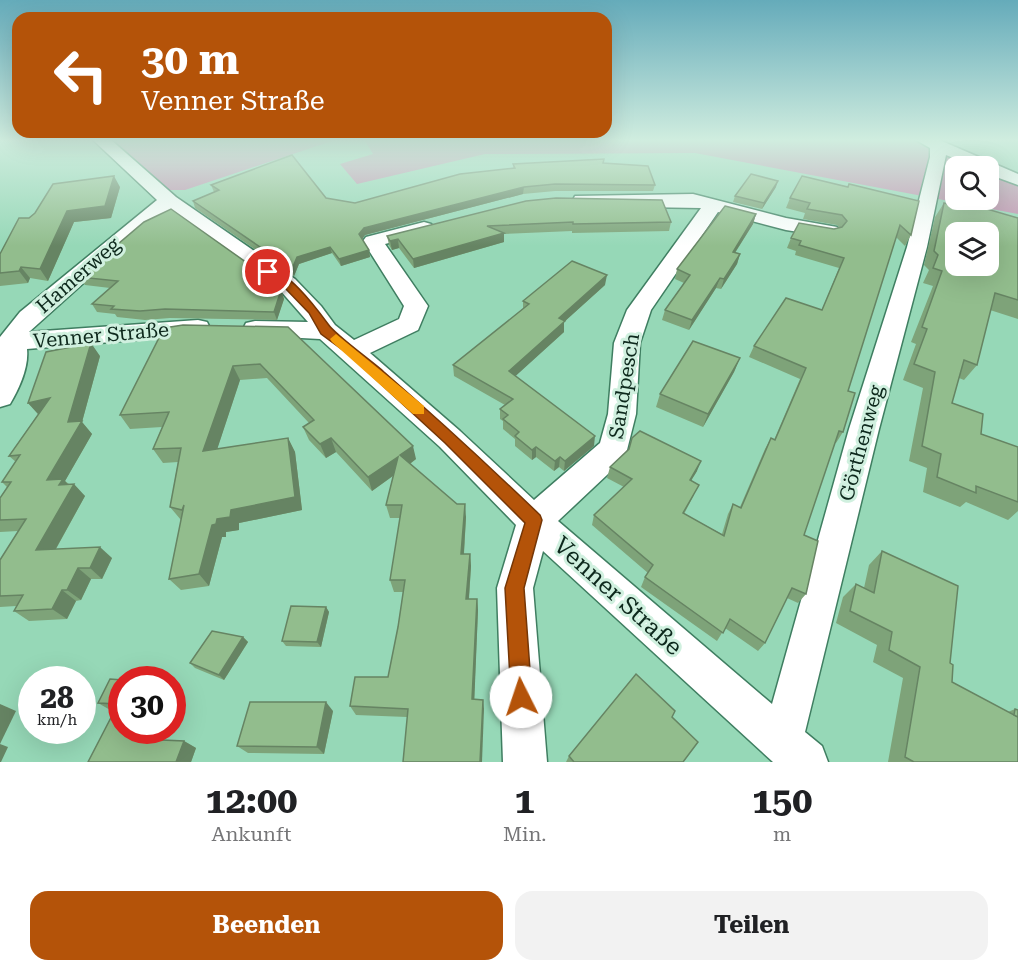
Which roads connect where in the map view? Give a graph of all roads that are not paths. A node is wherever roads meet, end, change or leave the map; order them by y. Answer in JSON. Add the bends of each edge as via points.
{"nodes":[{"id":1,"x":139,"y":175,"type":"edge"},
{"id":2,"x":934,"y":175,"type":"edge"},
{"id":3,"x":566,"y":200,"type":"edge"},
{"id":4,"x":169,"y":201,"type":"junction"},
{"id":5,"x":713,"y":205,"type":"junction"},
{"id":6,"x":448,"y":222,"type":"edge"},
{"id":7,"x":830,"y":231,"type":"edge"},
{"id":8,"x":326,"y":331,"type":"junction"},
{"id":9,"x":11,"y":343,"type":"edge"},
{"id":10,"x":352,"y":351,"type":"junction"},
{"id":11,"x":0,"y":397,"type":"edge"},
{"id":12,"x":534,"y":520,"type":"junction"},
{"id":13,"x":781,"y":740,"type":"junction"},
{"id":14,"x":525,"y":762,"type":"edge"},
{"id":15,"x":806,"y":762,"type":"edge"}],
"edges":[{"from":1,"to":4,"type":"street","name":"Venner Straße"},
{"from":2,"to":13,"type":"street","name":"Görthenweg"},
{"from":3,"to":5,"type":"street","via":[[693,200]]},
{"from":4,"to":8,"type":"street","name":"Venner Straße","via":[[287,284]]},
{"from":4,"to":9,"type":"street","name":"Hamerweg","via":[[29,317]]},
{"from":5,"to":7,"type":"street"},
{"from":5,"to":12,"type":"street","name":"Sandpesch","via":[[639,310],[627,343],[622,414],[614,448]]},
{"from":6,"to":10,"type":"street","via":[[373,242],[416,306],[409,324]]},
{"from":8,"to":9,"type":"street","name":"Venner Straße","via":[[170,328]]},
{"from":8,"to":10,"type":"street","name":"Venner Straße"},
{"from":9,"to":11,"type":"street","name":"Hamerweg","via":[[15,360]]},
{"from":10,"to":12,"type":"street","name":"Venner Straße"},
{"from":12,"to":13,"type":"street","name":"Venner Straße"},
{"from":12,"to":14,"type":"street","via":[[515,588]]},
{"from":13,"to":15,"type":"street","name":"Venner Straße"}]}
